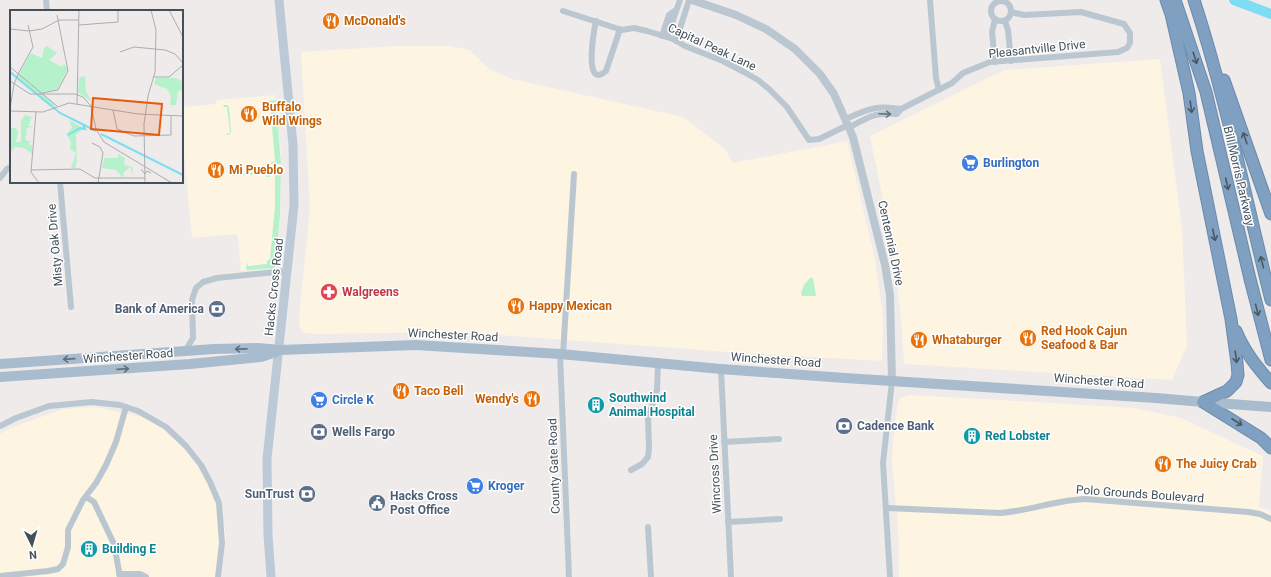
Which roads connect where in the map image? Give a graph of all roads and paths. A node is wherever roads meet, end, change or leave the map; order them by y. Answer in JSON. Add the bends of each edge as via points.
{"nodes":[{"id":1,"x":46,"y":0,"type":"edge"},
{"id":2,"x":279,"y":0,"type":"edge"},
{"id":3,"x":680,"y":0,"type":"edge"},
{"id":4,"x":691,"y":0,"type":"edge"},
{"id":5,"x":930,"y":0,"type":"edge"},
{"id":6,"x":988,"y":0,"type":"edge"},
{"id":7,"x":1166,"y":0,"type":"edge"},
{"id":8,"x":1175,"y":0,"type":"edge"},
{"id":9,"x":1194,"y":0,"type":"edge"},
{"id":10,"x":993,"y":6,"type":"junction"},
{"id":11,"x":47,"y":10,"type":"edge"},
{"id":12,"x":563,"y":11,"type":"dead end"},
{"id":13,"x":1012,"y":12,"type":"junction"},
{"id":14,"x":995,"y":19,"type":"junction"},
{"id":15,"x":596,"y":21,"type":"junction"},
{"id":16,"x":1005,"y":21,"type":"junction"},
{"id":17,"x":1201,"y":22,"type":"junction"},
{"id":18,"x":620,"y":29,"type":"junction"},
{"id":19,"x":664,"y":36,"type":"junction"},
{"id":20,"x":676,"y":41,"type":"junction"},
{"id":21,"x":1011,"y":61,"type":"junction"},
{"id":22,"x":995,"y":62,"type":"junction"},
{"id":23,"x":939,"y":90,"type":"junction"},
{"id":24,"x":901,"y":109,"type":"junction"},
{"id":25,"x":848,"y":124,"type":"junction"},
{"id":26,"x":10,"y":168,"type":"edge"},
{"id":27,"x":574,"y":174,"type":"dead end"},
{"id":28,"x":0,"y":178,"type":"edge"},
{"id":29,"x":60,"y":183,"type":"edge"},
{"id":30,"x":1271,"y":214,"type":"edge"},
{"id":31,"x":288,"y":271,"type":"junction"},
{"id":32,"x":1271,"y":300,"type":"edge"},
{"id":33,"x":71,"y":307,"type":"dead end"},
{"id":34,"x":1231,"y":319,"type":"junction"},
{"id":35,"x":193,"y":338,"type":"junction"},
{"id":36,"x":207,"y":350,"type":"junction"},
{"id":37,"x":280,"y":350,"type":"junction"},
{"id":38,"x":185,"y":351,"type":"junction"},
{"id":39,"x":562,"y":355,"type":"junction"},
{"id":40,"x":1271,"y":360,"type":"edge"},
{"id":41,"x":658,"y":363,"type":"junction"},
{"id":42,"x":0,"y":364,"type":"edge"},
{"id":43,"x":721,"y":369,"type":"junction"},
{"id":44,"x":0,"y":377,"type":"edge"},
{"id":45,"x":892,"y":381,"type":"junction"},
{"id":46,"x":1271,"y":384,"type":"edge"},
{"id":47,"x":1203,"y":402,"type":"junction"},
{"id":48,"x":126,"y":407,"type":"junction"},
{"id":49,"x":1271,"y":407,"type":"edge"},
{"id":50,"x":0,"y":426,"type":"edge"},
{"id":51,"x":779,"y":439,"type":"dead end"},
{"id":52,"x":724,"y":442,"type":"junction"},
{"id":53,"x":1271,"y":448,"type":"edge"},
{"id":54,"x":631,"y":470,"type":"dead end"},
{"id":55,"x":86,"y":497,"type":"junction"},
{"id":56,"x":887,"y":508,"type":"junction"},
{"id":57,"x":780,"y":519,"type":"dead end"},
{"id":58,"x":1271,"y":519,"type":"edge"},
{"id":59,"x":728,"y":522,"type":"junction"},
{"id":60,"x":648,"y":526,"type":"dead end"},
{"id":61,"x":0,"y":576,"type":"edge"},
{"id":62,"x":119,"y":576,"type":"edge"},
{"id":63,"x":146,"y":577,"type":"edge"},
{"id":64,"x":218,"y":577,"type":"edge"},
{"id":65,"x":271,"y":577,"type":"edge"},
{"id":66,"x":569,"y":577,"type":"edge"},
{"id":67,"x":651,"y":577,"type":"edge"},
{"id":68,"x":732,"y":577,"type":"edge"},
{"id":69,"x":890,"y":577,"type":"edge"}],
"edges":[{"from":1,"to":11,"type":"street"},
{"from":2,"to":31,"type":"main road","name":"Hacks Cross Road","via":[[294,177]]},
{"from":3,"to":19,"type":"street"},
{"from":4,"to":20,"type":"street"},
{"from":4,"to":25,"type":"street","name":"Centennial Drive","via":[[736,15],[795,49],[820,74],[834,94]]},
{"from":5,"to":23,"type":"street"},
{"from":6,"to":10,"type":"street"},
{"from":7,"to":34,"type":"highway","one_way":true,"via":[[1189,93],[1197,151]]},
{"from":8,"to":40,"type":"highway","name":"Bill Morris Parkway","one_way":true,"via":[[1206,92]]},
{"from":9,"to":17,"type":"highway","name":"Bill Morris Parkway"},
{"from":10,"to":13,"type":"street","via":[[1002,1],[1007,3]]},
{"from":10,"to":14,"type":"street","via":[[991,14]]},
{"from":12,"to":15,"type":"street","name":"Capital Peak Lane"},
{"from":13,"to":16,"type":"street"},
{"from":13,"to":21,"type":"street","name":"Pleasantville Drive","via":[[1024,15],[1081,12],[1124,24],[1130,38],[1127,48],[1118,52]]},
{"from":14,"to":16,"type":"street"},
{"from":14,"to":22,"type":"street","via":[[992,32]]},
{"from":15,"to":18,"type":"street","name":"Capital Peak Lane"},
{"from":15,"to":18,"type":"street","via":[[592,41],[592,63],[593,71],[598,75],[606,71]]},
{"from":16,"to":21,"type":"street"},
{"from":30,"to":17,"type":"highway","one_way":true,"via":[[1232,99]]},
{"from":32,"to":17,"type":"highway","name":"Bill Morris Parkway","one_way":true,"via":[[1233,139]]},
{"from":18,"to":19,"type":"street","name":"Capital Peak Lane","via":[[647,30]]},
{"from":19,"to":20,"type":"street","name":"Capital Peak Lane"},
{"from":20,"to":25,"type":"street","name":"Capital Peak Lane","via":[[723,61],[758,80],[787,107],[809,140],[819,139]]},
{"from":21,"to":22,"type":"street","name":"Pleasantville Drive"},
{"from":22,"to":23,"type":"street","name":"Pleasantville Drive","via":[[963,73],[952,84]]},
{"from":23,"to":24,"type":"street","name":"Pleasantville Drive"},
{"from":25,"to":24,"type":"street","name":"Pleasantville Drive","one_way":true,"via":[[878,114],[897,114]]},
{"from":24,"to":25,"type":"street","via":[[880,107],[865,110]]},
{"from":25,"to":45,"type":"street","name":"Centennial Drive","via":[[859,158],[890,295]]},
{"from":26,"to":28,"type":"street"},
{"from":27,"to":39,"type":"street","name":"County Gate Road"},
{"from":29,"to":33,"type":"street","name":"Misty Oak Drive"},
{"from":31,"to":35,"type":"street","via":[[217,278],[202,282],[196,288],[192,300]]},
{"from":31,"to":37,"type":"main road","name":"Hacks Cross Road"},
{"from":34,"to":46,"type":"highway","via":[[1240,341]]},
{"from":34,"to":47,"type":"highway","one_way":true,"via":[[1238,375],[1236,382],[1227,391]]},
{"from":35,"to":36,"type":"street"},
{"from":35,"to":38,"type":"street"},
{"from":37,"to":36,"type":"main road","name":"Winchester Road","one_way":true},
{"from":36,"to":38,"type":"main road","name":"Winchester Road"},
{"from":37,"to":39,"type":"main road","name":"Winchester Road","via":[[416,345]]},
{"from":44,"to":37,"type":"main road","name":"Winchester Road","one_way":true,"via":[[190,364],[261,357]]},
{"from":37,"to":65,"type":"main road","name":"Hacks Cross Road","via":[[267,471]]},
{"from":38,"to":42,"type":"main road","name":"Winchester Road","one_way":true},
{"from":39,"to":41,"type":"main road","name":"Winchester Road"},
{"from":39,"to":66,"type":"street","name":"County Gate Road"},
{"from":41,"to":43,"type":"main road","name":"Winchester Road"},
{"from":41,"to":54,"type":"street","via":[[657,390],[648,419],[648,457]]},
{"from":43,"to":45,"type":"main road","name":"Winchester Road"},
{"from":43,"to":52,"type":"street","name":"Wincross Drive"},
{"from":45,"to":47,"type":"main road","name":"Winchester Road"},
{"from":45,"to":56,"type":"street","name":"Centennial Drive","via":[[883,463]]},
{"from":47,"to":49,"type":"main road","name":"Winchester Road"},
{"from":47,"to":53,"type":"highway","one_way":true,"via":[[1261,438]]},
{"from":48,"to":50,"type":"street","via":[[92,402],[50,406]]},
{"from":48,"to":55,"type":"street","via":[[116,442],[101,476]]},
{"from":48,"to":64,"type":"street","via":[[166,427],[201,465],[219,503],[222,543]]},
{"from":51,"to":52,"type":"street"},
{"from":52,"to":59,"type":"street","name":"Wincross Drive"},
{"from":55,"to":61,"type":"street","via":[[68,530],[68,547],[63,564],[58,569]]},
{"from":55,"to":62,"type":"street","via":[[94,502],[107,527],[114,544]]},
{"from":56,"to":58,"type":"street","name":"Polo Grounds Boulevard","via":[[1000,513],[1085,499],[1248,512]]},
{"from":56,"to":69,"type":"street","name":"Centennial Drive"},
{"from":57,"to":59,"type":"street"},
{"from":59,"to":68,"type":"street","name":"Wincross Drive"},
{"from":60,"to":67,"type":"street"},
{"from":62,"to":63,"type":"street","via":[[140,574]]}]}
